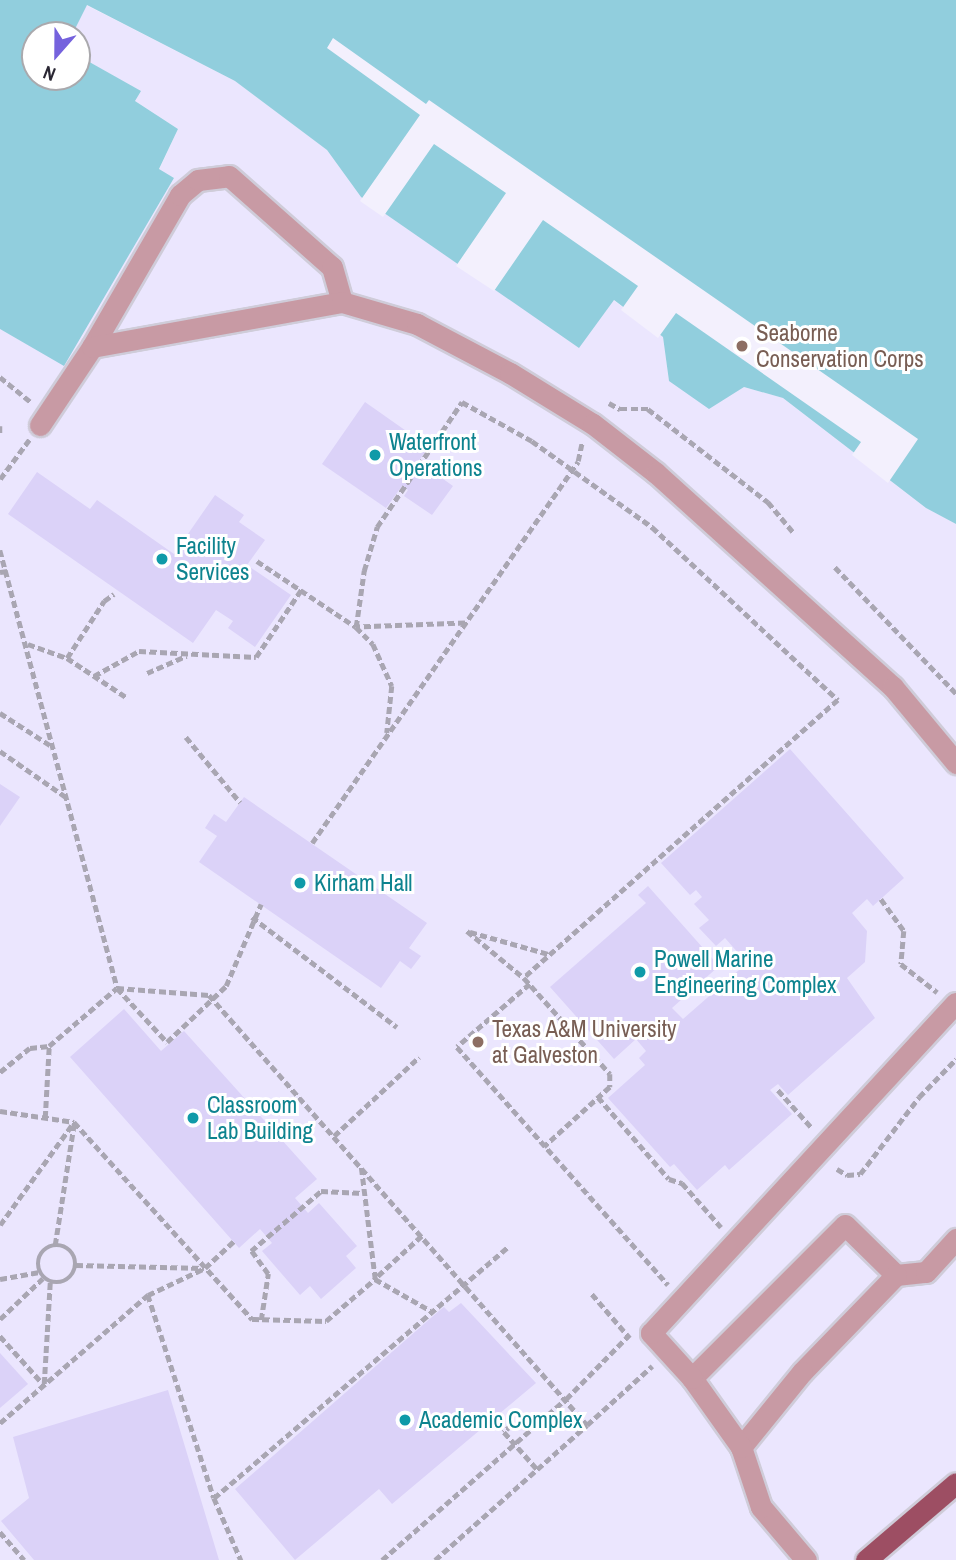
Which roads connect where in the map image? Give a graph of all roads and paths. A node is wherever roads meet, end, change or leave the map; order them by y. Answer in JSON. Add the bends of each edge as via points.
{"nodes":[{"id":1,"x":342,"y":302,"type":"junction"},
{"id":2,"x":92,"y":347,"type":"junction"},
{"id":3,"x":0,"y":377,"type":"edge"},
{"id":4,"x":609,"y":403,"type":"dead end"},
{"id":5,"x":45,"y":419,"type":"junction"},
{"id":6,"x":0,"y":426,"type":"edge"},
{"id":7,"x":0,"y":433,"type":"edge"},
{"id":8,"x":582,"y":439,"type":"dead end"},
{"id":9,"x":572,"y":469,"type":"junction"},
{"id":10,"x":0,"y":479,"type":"edge"},
{"id":11,"x":794,"y":533,"type":"dead end"},
{"id":12,"x":1,"y":551,"type":"edge"},
{"id":13,"x":257,"y":561,"type":"dead end"},
{"id":14,"x":835,"y":567,"type":"dead end"},
{"id":15,"x":8,"y":571,"type":"junction"},
{"id":16,"x":0,"y":572,"type":"edge"},
{"id":17,"x":301,"y":590,"type":"junction"},
{"id":18,"x":114,"y":594,"type":"dead end"},
{"id":19,"x":465,"y":623,"type":"junction"},
{"id":20,"x":356,"y":627,"type":"junction"},
{"id":21,"x":27,"y":644,"type":"junction"},
{"id":22,"x":190,"y":654,"type":"junction"},
{"id":23,"x":67,"y":658,"type":"junction"},
{"id":24,"x":147,"y":673,"type":"dead end"},
{"id":25,"x":94,"y":676,"type":"junction"},
{"id":26,"x":956,"y":693,"type":"edge"},
{"id":27,"x":126,"y":697,"type":"dead end"},
{"id":28,"x":1,"y":715,"type":"edge"},
{"id":29,"x":186,"y":737,"type":"dead end"},
{"id":30,"x":386,"y":737,"type":"junction"},
{"id":31,"x":54,"y":748,"type":"junction"},
{"id":32,"x":0,"y":751,"type":"edge"},
{"id":33,"x":956,"y":763,"type":"edge"},
{"id":34,"x":67,"y":798,"type":"junction"},
{"id":35,"x":240,"y":802,"type":"dead end"},
{"id":36,"x":312,"y":843,"type":"dead end"},
{"id":37,"x":881,"y":899,"type":"dead end"},
{"id":38,"x":261,"y":905,"type":"dead end"},
{"id":39,"x":252,"y":917,"type":"junction"},
{"id":40,"x":550,"y":954,"type":"junction"},
{"id":41,"x":524,"y":978,"type":"junction"},
{"id":42,"x":530,"y":984,"type":"junction"},
{"id":43,"x":117,"y":988,"type":"junction"},
{"id":44,"x":214,"y":1001,"type":"junction"},
{"id":45,"x":956,"y":1003,"type":"edge"},
{"id":46,"x":931,"y":1005,"type":"dead end"},
{"id":47,"x":397,"y":1027,"type":"dead end"},
{"id":48,"x":49,"y":1046,"type":"junction"},
{"id":49,"x":419,"y":1057,"type":"dead end"},
{"id":50,"x":956,"y":1059,"type":"edge"},
{"id":51,"x":0,"y":1072,"type":"edge"},
{"id":52,"x":778,"y":1090,"type":"dead end"},
{"id":53,"x":598,"y":1097,"type":"junction"},
{"id":54,"x":0,"y":1111,"type":"edge"},
{"id":55,"x":45,"y":1118,"type":"junction"},
{"id":56,"x":74,"y":1122,"type":"junction"},
{"id":57,"x":818,"y":1134,"type":"dead end"},
{"id":58,"x":334,"y":1136,"type":"junction"},
{"id":59,"x":544,"y":1147,"type":"junction"},
{"id":60,"x":360,"y":1166,"type":"junction"},
{"id":61,"x":836,"y":1169,"type":"dead end"},
{"id":62,"x":363,"y":1193,"type":"junction"},
{"id":63,"x":0,"y":1225,"type":"edge"},
{"id":64,"x":422,"y":1236,"type":"junction"},
{"id":65,"x":729,"y":1236,"type":"dead end"},
{"id":66,"x":956,"y":1239,"type":"edge"},
{"id":67,"x":234,"y":1241,"type":"dead end"},
{"id":68,"x":55,"y":1245,"type":"junction"},
{"id":69,"x":509,"y":1246,"type":"dead end"},
{"id":70,"x":76,"y":1265,"type":"junction"},
{"id":71,"x":205,"y":1268,"type":"junction"},
{"id":72,"x":39,"y":1272,"type":"junction"},
{"id":73,"x":896,"y":1275,"type":"junction"},
{"id":74,"x":43,"y":1278,"type":"junction"},
{"id":75,"x":0,"y":1279,"type":"edge"},
{"id":76,"x":375,"y":1279,"type":"junction"},
{"id":77,"x":50,"y":1282,"type":"junction"},
{"id":78,"x":464,"y":1283,"type":"junction"},
{"id":79,"x":674,"y":1291,"type":"dead end"},
{"id":80,"x":592,"y":1294,"type":"dead end"},
{"id":81,"x":148,"y":1295,"type":"junction"},
{"id":82,"x":431,"y":1311,"type":"junction"},
{"id":83,"x":0,"y":1319,"type":"edge"},
{"id":84,"x":261,"y":1320,"type":"junction"},
{"id":85,"x":0,"y":1336,"type":"edge"},
{"id":86,"x":628,"y":1336,"type":"junction"},
{"id":87,"x":644,"y":1340,"type":"junction"},
{"id":88,"x":645,"y":1356,"type":"dead end"},
{"id":89,"x":692,"y":1378,"type":"junction"},
{"id":90,"x":44,"y":1385,"type":"junction"},
{"id":91,"x":566,"y":1399,"type":"junction"},
{"id":92,"x":0,"y":1423,"type":"edge"},
{"id":93,"x":512,"y":1425,"type":"dead end"},
{"id":94,"x":587,"y":1425,"type":"junction"},
{"id":95,"x":515,"y":1444,"type":"junction"},
{"id":96,"x":741,"y":1447,"type":"junction"},
{"id":97,"x":537,"y":1469,"type":"junction"},
{"id":98,"x":956,"y":1482,"type":"edge"},
{"id":99,"x":214,"y":1498,"type":"junction"},
{"id":100,"x":0,"y":1532,"type":"edge"},
{"id":101,"x":24,"y":1560,"type":"edge"},
{"id":102,"x":241,"y":1560,"type":"edge"},
{"id":103,"x":382,"y":1560,"type":"edge"},
{"id":104,"x":435,"y":1560,"type":"edge"},
{"id":105,"x":806,"y":1560,"type":"edge"},
{"id":106,"x":866,"y":1560,"type":"edge"}],
"edges":[{"from":1,"to":2,"type":"street"},
{"from":1,"to":2,"type":"street","via":[[332,267],[229,176],[198,180],[180,195]]},
{"from":1,"to":33,"type":"street","via":[[417,324],[593,424],[710,519],[892,687]]},
{"from":2,"to":5,"type":"street"},
{"from":3,"to":5,"type":"path"},
{"from":4,"to":11,"type":"path","via":[[620,409],[648,409],[768,502]]},
{"from":5,"to":10,"type":"path"},
{"from":6,"to":7,"type":"path"},
{"from":8,"to":9,"type":"path"},
{"from":9,"to":19,"type":"path"},
{"from":9,"to":20,"type":"path","via":[[462,402],[377,527],[364,570]]},
{"from":9,"to":40,"type":"path","via":[[652,527],[838,700]]},
{"from":12,"to":15,"type":"path"},
{"from":13,"to":17,"type":"path"},
{"from":14,"to":26,"type":"path"},
{"from":15,"to":16,"type":"path"},
{"from":15,"to":21,"type":"path"},
{"from":17,"to":20,"type":"path"},
{"from":17,"to":22,"type":"path","via":[[256,657]]},
{"from":18,"to":23,"type":"path","via":[[104,601]]},
{"from":19,"to":20,"type":"path"},
{"from":19,"to":30,"type":"path"},
{"from":20,"to":30,"type":"path","via":[[378,654],[391,686]]},
{"from":21,"to":23,"type":"path"},
{"from":21,"to":31,"type":"path"},
{"from":22,"to":24,"type":"path"},
{"from":22,"to":25,"type":"path","via":[[139,651]]},
{"from":23,"to":25,"type":"path"},
{"from":25,"to":27,"type":"path"},
{"from":28,"to":31,"type":"path"},
{"from":29,"to":35,"type":"path"},
{"from":30,"to":36,"type":"path"},
{"from":31,"to":34,"type":"path"},
{"from":32,"to":34,"type":"path"},
{"from":34,"to":43,"type":"path"},
{"from":37,"to":46,"type":"path","via":[[904,931],[901,964],[941,995]]},
{"from":38,"to":39,"type":"path"},
{"from":39,"to":44,"type":"path","via":[[226,986]]},
{"from":39,"to":47,"type":"path"},
{"from":40,"to":41,"type":"path"},
{"from":40,"to":41,"type":"path","via":[[467,931]]},
{"from":41,"to":42,"type":"path"},
{"from":42,"to":53,"type":"path","via":[[610,1074],[610,1087]]},
{"from":42,"to":59,"type":"path","via":[[457,1047]]},
{"from":43,"to":44,"type":"path","via":[[209,995]]},
{"from":43,"to":44,"type":"path","via":[[167,1042]]},
{"from":43,"to":48,"type":"path"},
{"from":44,"to":58,"type":"path"},
{"from":45,"to":87,"type":"street"},
{"from":48,"to":51,"type":"path","via":[[30,1048]]},
{"from":48,"to":55,"type":"path"},
{"from":49,"to":58,"type":"path"},
{"from":50,"to":61,"type":"path","via":[[919,1097],[860,1174],[847,1175]]},
{"from":52,"to":57,"type":"path"},
{"from":53,"to":59,"type":"path"},
{"from":53,"to":65,"type":"path","via":[[669,1179],[682,1183]]},
{"from":54,"to":55,"type":"path"},
{"from":55,"to":56,"type":"path"},
{"from":56,"to":63,"type":"path"},
{"from":56,"to":68,"type":"path"},
{"from":56,"to":71,"type":"path"},
{"from":58,"to":60,"type":"path"},
{"from":59,"to":79,"type":"path"},
{"from":60,"to":62,"type":"path"},
{"from":60,"to":64,"type":"path"},
{"from":62,"to":76,"type":"path"},
{"from":62,"to":84,"type":"path","via":[[321,1191],[251,1251],[268,1274]]},
{"from":64,"to":76,"type":"path"},
{"from":64,"to":78,"type":"path"},
{"from":66,"to":73,"type":"street","via":[[926,1272]]},
{"from":67,"to":71,"type":"path"},
{"from":68,"to":70,"type":"path","via":[[73,1252]]},
{"from":68,"to":72,"type":"path","via":[[40,1254]]},
{"from":69,"to":78,"type":"path"},
{"from":70,"to":71,"type":"path"},
{"from":70,"to":77,"type":"path","via":[[68,1280]]},
{"from":71,"to":81,"type":"path"},
{"from":71,"to":84,"type":"path","via":[[252,1319]]},
{"from":72,"to":74,"type":"path"},
{"from":72,"to":75,"type":"path"},
{"from":73,"to":89,"type":"street","via":[[845,1225]]},
{"from":73,"to":96,"type":"street","via":[[802,1372]]},
{"from":74,"to":77,"type":"path"},
{"from":74,"to":83,"type":"path"},
{"from":76,"to":82,"type":"path"},
{"from":76,"to":84,"type":"path","via":[[326,1321]]},
{"from":77,"to":90,"type":"path"},
{"from":78,"to":82,"type":"path"},
{"from":78,"to":91,"type":"path"},
{"from":80,"to":86,"type":"path"},
{"from":81,"to":90,"type":"path"},
{"from":81,"to":99,"type":"path"},
{"from":82,"to":99,"type":"path"},
{"from":85,"to":90,"type":"path"},
{"from":86,"to":87,"type":"path"},
{"from":86,"to":91,"type":"path"},
{"from":87,"to":89,"type":"street"},
{"from":88,"to":94,"type":"path","via":[[653,1366]]},
{"from":89,"to":96,"type":"street"},
{"from":90,"to":92,"type":"path"},
{"from":91,"to":94,"type":"path"},
{"from":91,"to":95,"type":"path"},
{"from":93,"to":95,"type":"path","via":[[504,1432]]},
{"from":94,"to":97,"type":"path"},
{"from":95,"to":97,"type":"path"},
{"from":95,"to":103,"type":"path"},
{"from":96,"to":105,"type":"street","via":[[761,1507]]},
{"from":97,"to":104,"type":"path"},
{"from":98,"to":106,"type":"main road"},
{"from":99,"to":102,"type":"path"},
{"from":100,"to":101,"type":"path"}]}
